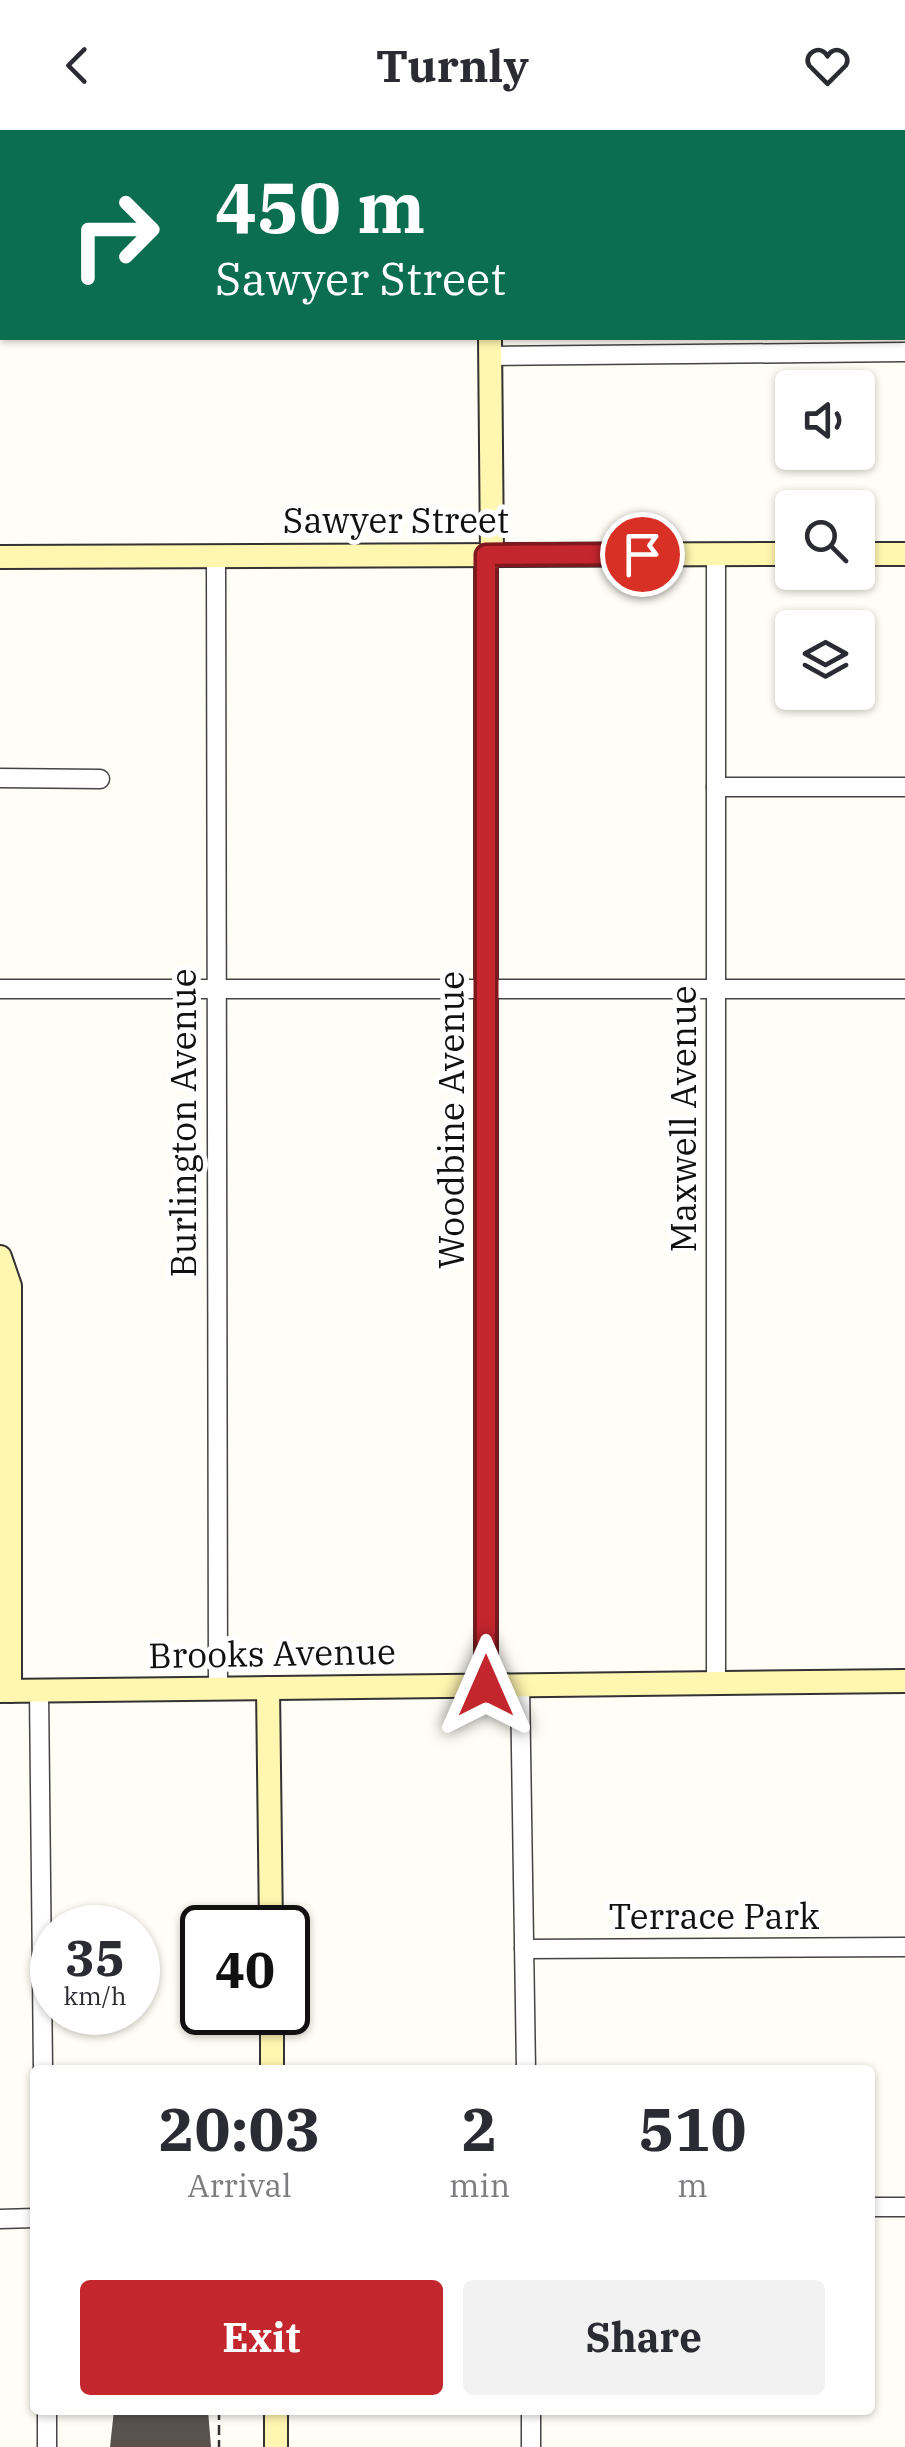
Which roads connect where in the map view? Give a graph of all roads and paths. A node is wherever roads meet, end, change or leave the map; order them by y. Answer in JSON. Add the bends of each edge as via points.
{"nodes":[{"id":1,"x":490,"y":347,"type":"edge"},
{"id":2,"x":905,"y":352,"type":"edge"},
{"id":3,"x":716,"y":554,"type":"junction"},
{"id":4,"x":775,"y":554,"type":"edge"},
{"id":5,"x":875,"y":554,"type":"edge"},
{"id":6,"x":905,"y":554,"type":"edge"},
{"id":7,"x":489,"y":555,"type":"junction"},
{"id":8,"x":216,"y":556,"type":"junction"},
{"id":9,"x":0,"y":557,"type":"edge"},
{"id":10,"x":0,"y":778,"type":"edge"},
{"id":11,"x":100,"y":779,"type":"dead end"},
{"id":12,"x":716,"y":786,"type":"junction"},
{"id":13,"x":905,"y":787,"type":"edge"},
{"id":14,"x":0,"y":989,"type":"edge"},
{"id":15,"x":215,"y":989,"type":"junction"},
{"id":16,"x":486,"y":989,"type":"junction"},
{"id":17,"x":716,"y":989,"type":"junction"},
{"id":18,"x":905,"y":989,"type":"edge"},
{"id":19,"x":0,"y":1257,"type":"edge"},
{"id":20,"x":905,"y":1681,"type":"edge"},
{"id":21,"x":716,"y":1683,"type":"junction"},
{"id":22,"x":520,"y":1685,"type":"junction"},
{"id":23,"x":486,"y":1686,"type":"junction"},
{"id":24,"x":268,"y":1688,"type":"junction"},
{"id":25,"x":218,"y":1689,"type":"junction"},
{"id":26,"x":5,"y":1691,"type":"edge"},
{"id":27,"x":39,"y":1691,"type":"junction"},
{"id":28,"x":271,"y":1905,"type":"edge"},
{"id":29,"x":905,"y":1947,"type":"edge"},
{"id":30,"x":524,"y":1950,"type":"junction"},
{"id":31,"x":272,"y":2035,"type":"edge"},
{"id":32,"x":43,"y":2065,"type":"edge"},
{"id":33,"x":272,"y":2065,"type":"edge"},
{"id":34,"x":526,"y":2065,"type":"edge"},
{"id":35,"x":905,"y":2207,"type":"edge"},
{"id":36,"x":875,"y":2208,"type":"edge"},
{"id":37,"x":30,"y":2218,"type":"edge"},
{"id":38,"x":0,"y":2219,"type":"edge"},
{"id":39,"x":47,"y":2415,"type":"edge"},
{"id":40,"x":218,"y":2415,"type":"edge"},
{"id":41,"x":276,"y":2415,"type":"edge"},
{"id":42,"x":531,"y":2415,"type":"edge"},
{"id":43,"x":48,"y":2447,"type":"edge"},
{"id":44,"x":219,"y":2447,"type":"edge"},
{"id":45,"x":276,"y":2447,"type":"edge"},
{"id":46,"x":531,"y":2447,"type":"edge"}],
"edges":[{"from":1,"to":2,"type":"street"},
{"from":1,"to":7,"type":"street","name":"Woodbine Avenue"},
{"from":3,"to":4,"type":"street","name":"Sawyer Street"},
{"from":3,"to":7,"type":"street","name":"Sawyer Street"},
{"from":3,"to":12,"type":"street","name":"Maxwell Avenue"},
{"from":5,"to":6,"type":"street"},
{"from":7,"to":8,"type":"street","name":"Sawyer Street"},
{"from":7,"to":16,"type":"street","name":"Woodbine Avenue"},
{"from":8,"to":9,"type":"street","name":"Sawyer Street"},
{"from":8,"to":15,"type":"street","name":"Burlington Avenue"},
{"from":10,"to":11,"type":"street"},
{"from":12,"to":13,"type":"street"},
{"from":12,"to":17,"type":"street","name":"Maxwell Avenue"},
{"from":14,"to":15,"type":"street"},
{"from":15,"to":16,"type":"street"},
{"from":15,"to":25,"type":"street","name":"Burlington Avenue"},
{"from":16,"to":17,"type":"street"},
{"from":16,"to":23,"type":"street","name":"Woodbine Avenue"},
{"from":17,"to":18,"type":"street"},
{"from":17,"to":21,"type":"street","name":"Maxwell Avenue"},
{"from":19,"to":26,"type":"street","via":[[10,1286]]},
{"from":20,"to":21,"type":"street","name":"Brooks Avenue"},
{"from":21,"to":22,"type":"street","name":"Brooks Avenue"},
{"from":22,"to":23,"type":"street","name":"Brooks Avenue"},
{"from":22,"to":30,"type":"street"},
{"from":23,"to":24,"type":"street","name":"Brooks Avenue"},
{"from":24,"to":25,"type":"street","name":"Brooks Avenue"},
{"from":24,"to":28,"type":"street"},
{"from":25,"to":27,"type":"street","name":"Brooks Avenue"},
{"from":26,"to":27,"type":"street","name":"Brooks Avenue"},
{"from":27,"to":32,"type":"street"},
{"from":29,"to":30,"type":"street","name":"Terrace Park"},
{"from":30,"to":34,"type":"street"},
{"from":31,"to":33,"type":"street"},
{"from":35,"to":36,"type":"street"},
{"from":37,"to":38,"type":"street"},
{"from":39,"to":43,"type":"street"},
{"from":40,"to":44,"type":"path"},
{"from":41,"to":45,"type":"street"},
{"from":42,"to":46,"type":"street"}]}
